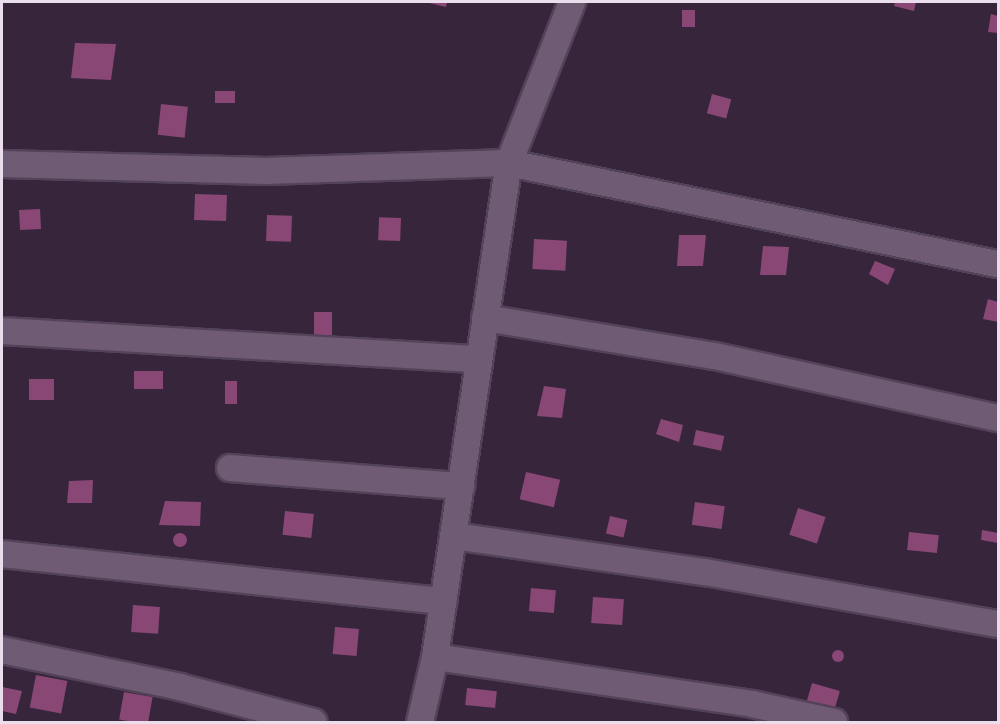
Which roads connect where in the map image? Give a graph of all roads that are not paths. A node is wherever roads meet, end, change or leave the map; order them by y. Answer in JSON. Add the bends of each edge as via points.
{"nodes":[{"id":1,"x":572,"y":2,"type":"edge"},
{"id":2,"x":509,"y":163,"type":"junction"},
{"id":3,"x":2,"y":164,"type":"edge"},
{"id":4,"x":999,"y":264,"type":"edge"},
{"id":5,"x":484,"y":318,"type":"junction"},
{"id":6,"x":2,"y":331,"type":"edge"},
{"id":7,"x":478,"y":359,"type":"junction"},
{"id":8,"x":999,"y":418,"type":"edge"},
{"id":9,"x":230,"y":468,"type":"dead end"},
{"id":10,"x":461,"y":486,"type":"junction"},
{"id":11,"x":454,"y":537,"type":"junction"},
{"id":12,"x":2,"y":554,"type":"edge"},
{"id":13,"x":444,"y":601,"type":"junction"},
{"id":14,"x":999,"y":624,"type":"edge"},
{"id":15,"x":2,"y":650,"type":"edge"},
{"id":16,"x":435,"y":657,"type":"junction"},
{"id":17,"x":313,"y":723,"type":"edge"},
{"id":18,"x":420,"y":723,"type":"edge"},
{"id":19,"x":834,"y":723,"type":"edge"}],
"edges":[{"from":1,"to":2,"type":"street"},
{"from":2,"to":3,"type":"street","via":[[266,171]]},
{"from":2,"to":4,"type":"street"},
{"from":2,"to":5,"type":"street"},
{"from":5,"to":7,"type":"street"},
{"from":5,"to":8,"type":"street","via":[[715,356]]},
{"from":6,"to":7,"type":"street"},
{"from":7,"to":10,"type":"street"},
{"from":9,"to":10,"type":"street"},
{"from":10,"to":11,"type":"street"},
{"from":11,"to":13,"type":"street"},
{"from":11,"to":14,"type":"street","via":[[705,572]]},
{"from":12,"to":13,"type":"street"},
{"from":13,"to":16,"type":"street"},
{"from":15,"to":17,"type":"street","via":[[180,687]]},
{"from":16,"to":18,"type":"street"},
{"from":16,"to":19,"type":"street","via":[[752,704]]}]}
